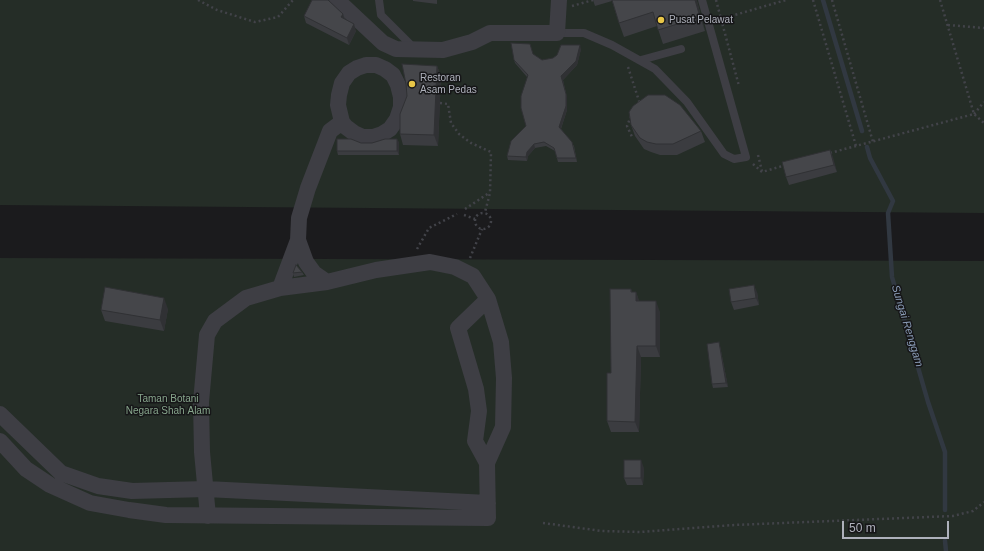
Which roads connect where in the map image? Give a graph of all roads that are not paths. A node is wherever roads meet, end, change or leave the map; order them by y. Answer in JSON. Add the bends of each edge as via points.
{"nodes":[{"id":1,"x":337,"y":0,"type":"edge"},
{"id":2,"x":379,"y":0,"type":"edge"},
{"id":3,"x":702,"y":0,"type":"edge"},
{"id":4,"x":565,"y":3,"type":"edge"},
{"id":5,"x":558,"y":33,"type":"junction"},
{"id":6,"x":383,"y":43,"type":"junction"},
{"id":7,"x":681,"y":49,"type":"dead end"},
{"id":8,"x":416,"y":50,"type":"junction"},
{"id":9,"x":641,"y":60,"type":"junction"},
{"id":10,"x":376,"y":65,"type":"junction"},
{"id":11,"x":342,"y":122,"type":"junction"},
{"id":12,"x":298,"y":240,"type":"junction"},
{"id":13,"x":327,"y":282,"type":"junction"},
{"id":14,"x":280,"y":288,"type":"junction"},
{"id":15,"x":488,"y":299,"type":"junction"},
{"id":16,"x":0,"y":414,"type":"edge"},
{"id":17,"x":0,"y":441,"type":"edge"},
{"id":18,"x":488,"y":463,"type":"junction"},
{"id":19,"x":206,"y":489,"type":"junction"},
{"id":20,"x":488,"y":503,"type":"junction"},
{"id":21,"x":208,"y":516,"type":"junction"}],
"edges":[{"from":1,"to":6,"type":"street"},
{"from":2,"to":8,"type":"lane","via":[[381,15]]},
{"from":3,"to":9,"type":"lane","via":[[746,157],[734,159],[724,154],[687,102],[655,69]]},
{"from":4,"to":5,"type":"street"},
{"from":5,"to":8,"type":"street","via":[[498,32],[443,50]]},
{"from":5,"to":9,"type":"lane","via":[[584,33]]},
{"from":6,"to":8,"type":"street","via":[[396,49]]},
{"from":6,"to":10,"type":"street"},
{"from":7,"to":9,"type":"lane"},
{"from":10,"to":11,"type":"street","via":[[357,68],[349,73],[342,83],[338,105]]},
{"from":10,"to":11,"type":"street","via":[[393,75],[398,85],[401,107],[397,119],[390,129],[373,137],[363,137],[354,133]]},
{"from":11,"to":12,"type":"street","via":[[330,131],[308,188],[299,218]]},
{"from":12,"to":13,"type":"street","via":[[306,262],[314,273]]},
{"from":12,"to":14,"type":"street"},
{"from":13,"to":14,"type":"street"},
{"from":13,"to":15,"type":"street","via":[[416,263],[441,263],[473,276]]},
{"from":14,"to":19,"type":"street","via":[[246,298],[215,321],[207,335],[201,402]]},
{"from":15,"to":18,"type":"street","via":[[501,342],[504,378],[503,427]]},
{"from":15,"to":18,"type":"street","via":[[458,328],[476,388],[479,411],[475,441]]},
{"from":16,"to":19,"type":"street","via":[[61,473],[98,486],[132,491]]},
{"from":17,"to":21,"type":"street","via":[[26,469],[50,485],[90,503],[166,515]]},
{"from":18,"to":20,"type":"street"},
{"from":19,"to":20,"type":"street"},
{"from":19,"to":21,"type":"street"},
{"from":20,"to":21,"type":"street","via":[[488,518]]}]}
